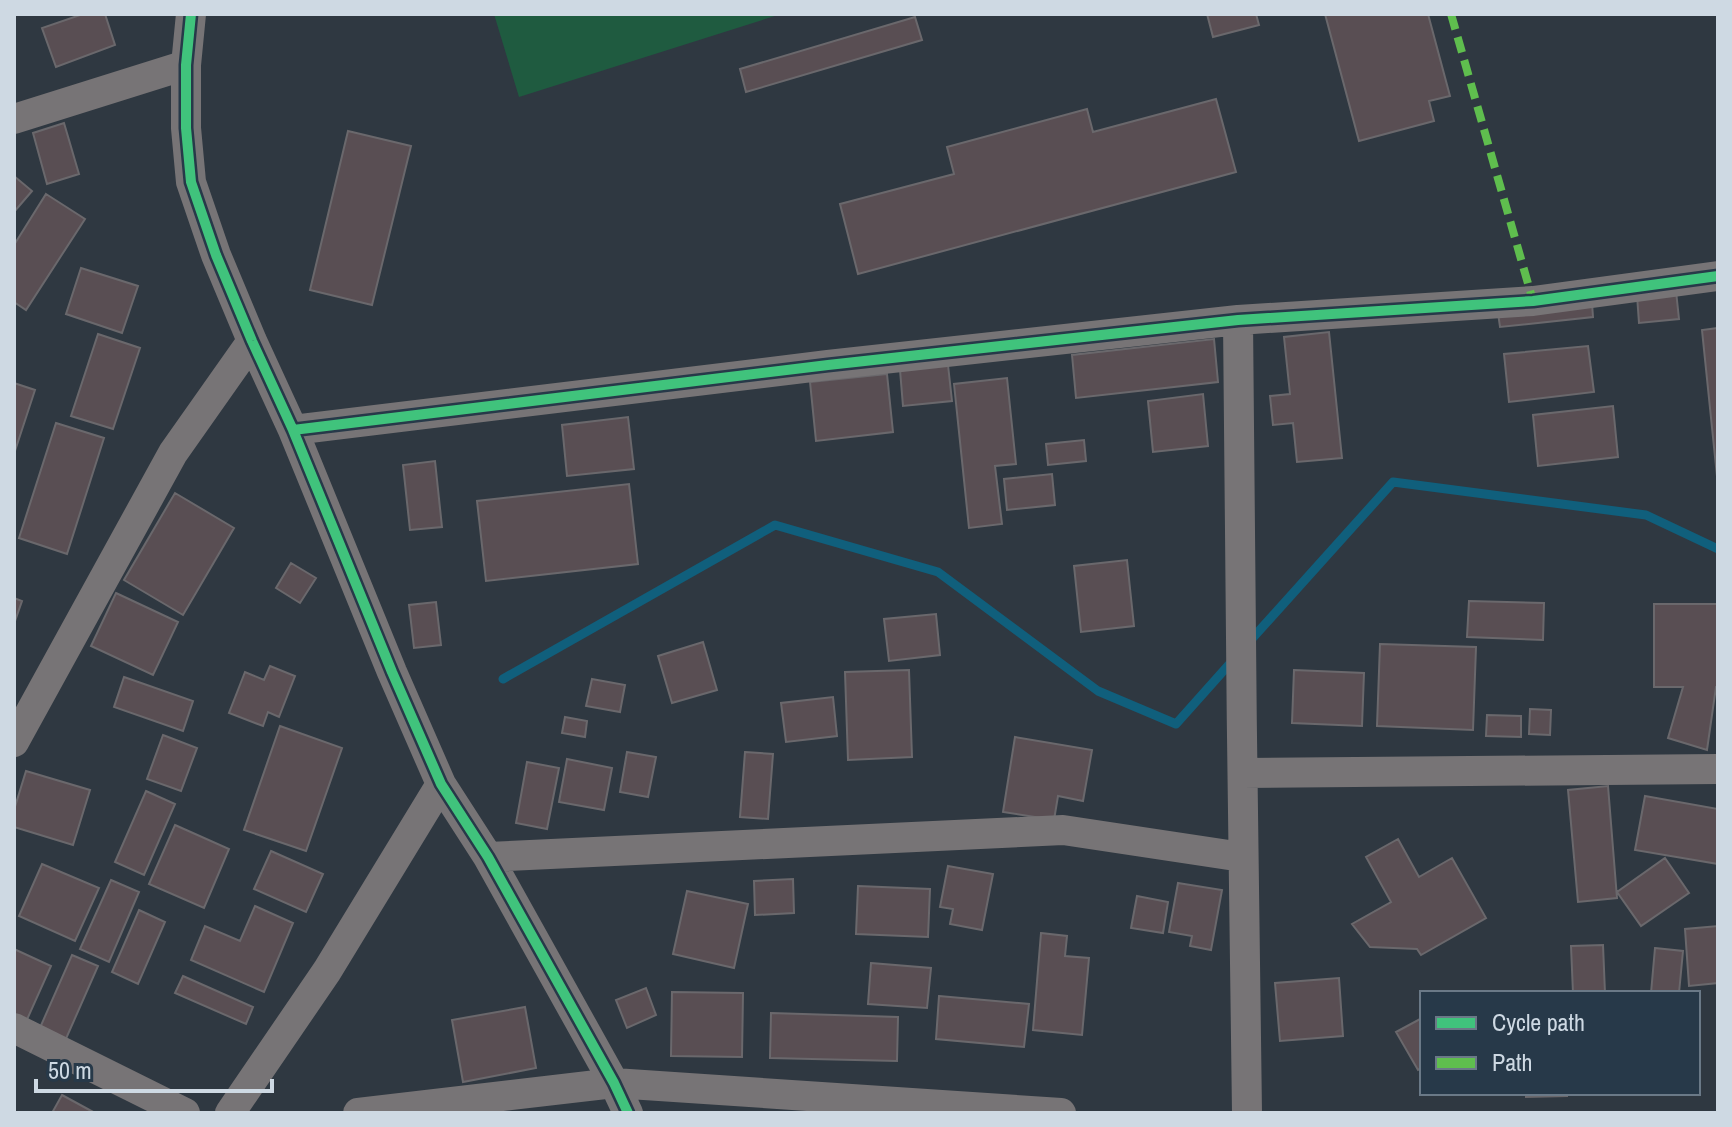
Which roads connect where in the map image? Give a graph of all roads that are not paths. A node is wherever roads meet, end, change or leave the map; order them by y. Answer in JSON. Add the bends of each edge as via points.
{"nodes":[{"id":1,"x":191,"y":14,"type":"edge"},
{"id":2,"x":186,"y":65,"type":"junction"},
{"id":3,"x":14,"y":119,"type":"edge"},
{"id":4,"x":1718,"y":276,"type":"edge"},
{"id":5,"x":1238,"y":320,"type":"junction"},
{"id":6,"x":252,"y":341,"type":"junction"},
{"id":7,"x":293,"y":430,"type":"junction"},
{"id":8,"x":14,"y":742,"type":"edge"},
{"id":9,"x":1718,"y":769,"type":"edge"},
{"id":10,"x":1243,"y":773,"type":"junction"},
{"id":11,"x":441,"y":784,"type":"junction"},
{"id":12,"x":488,"y":857,"type":"junction"},
{"id":13,"x":1242,"y":857,"type":"junction"},
{"id":14,"x":14,"y":1028,"type":"edge"},
{"id":15,"x":614,"y":1083,"type":"junction"},
{"id":16,"x":185,"y":1113,"type":"edge"},
{"id":17,"x":230,"y":1113,"type":"edge"},
{"id":18,"x":358,"y":1113,"type":"edge"},
{"id":19,"x":628,"y":1113,"type":"edge"},
{"id":20,"x":1061,"y":1113,"type":"edge"},
{"id":21,"x":1247,"y":1113,"type":"edge"}],
"edges":[{"from":1,"to":2,"type":"street"},
{"from":2,"to":3,"type":"street"},
{"from":2,"to":6,"type":"street","via":[[191,182]]},
{"from":4,"to":5,"type":"street","via":[[1533,301]]},
{"from":5,"to":7,"type":"street"},
{"from":5,"to":10,"type":"street"},
{"from":6,"to":7,"type":"street"},
{"from":6,"to":8,"type":"street","via":[[173,453]]},
{"from":7,"to":11,"type":"street"},
{"from":9,"to":10,"type":"street"},
{"from":10,"to":13,"type":"street"},
{"from":11,"to":12,"type":"street"},
{"from":11,"to":17,"type":"street","via":[[327,971]]},
{"from":12,"to":13,"type":"street","via":[[1063,830]]},
{"from":12,"to":15,"type":"street"},
{"from":13,"to":21,"type":"street"},
{"from":14,"to":16,"type":"street"},
{"from":15,"to":18,"type":"street"},
{"from":15,"to":19,"type":"street"},
{"from":15,"to":20,"type":"street"}]}
